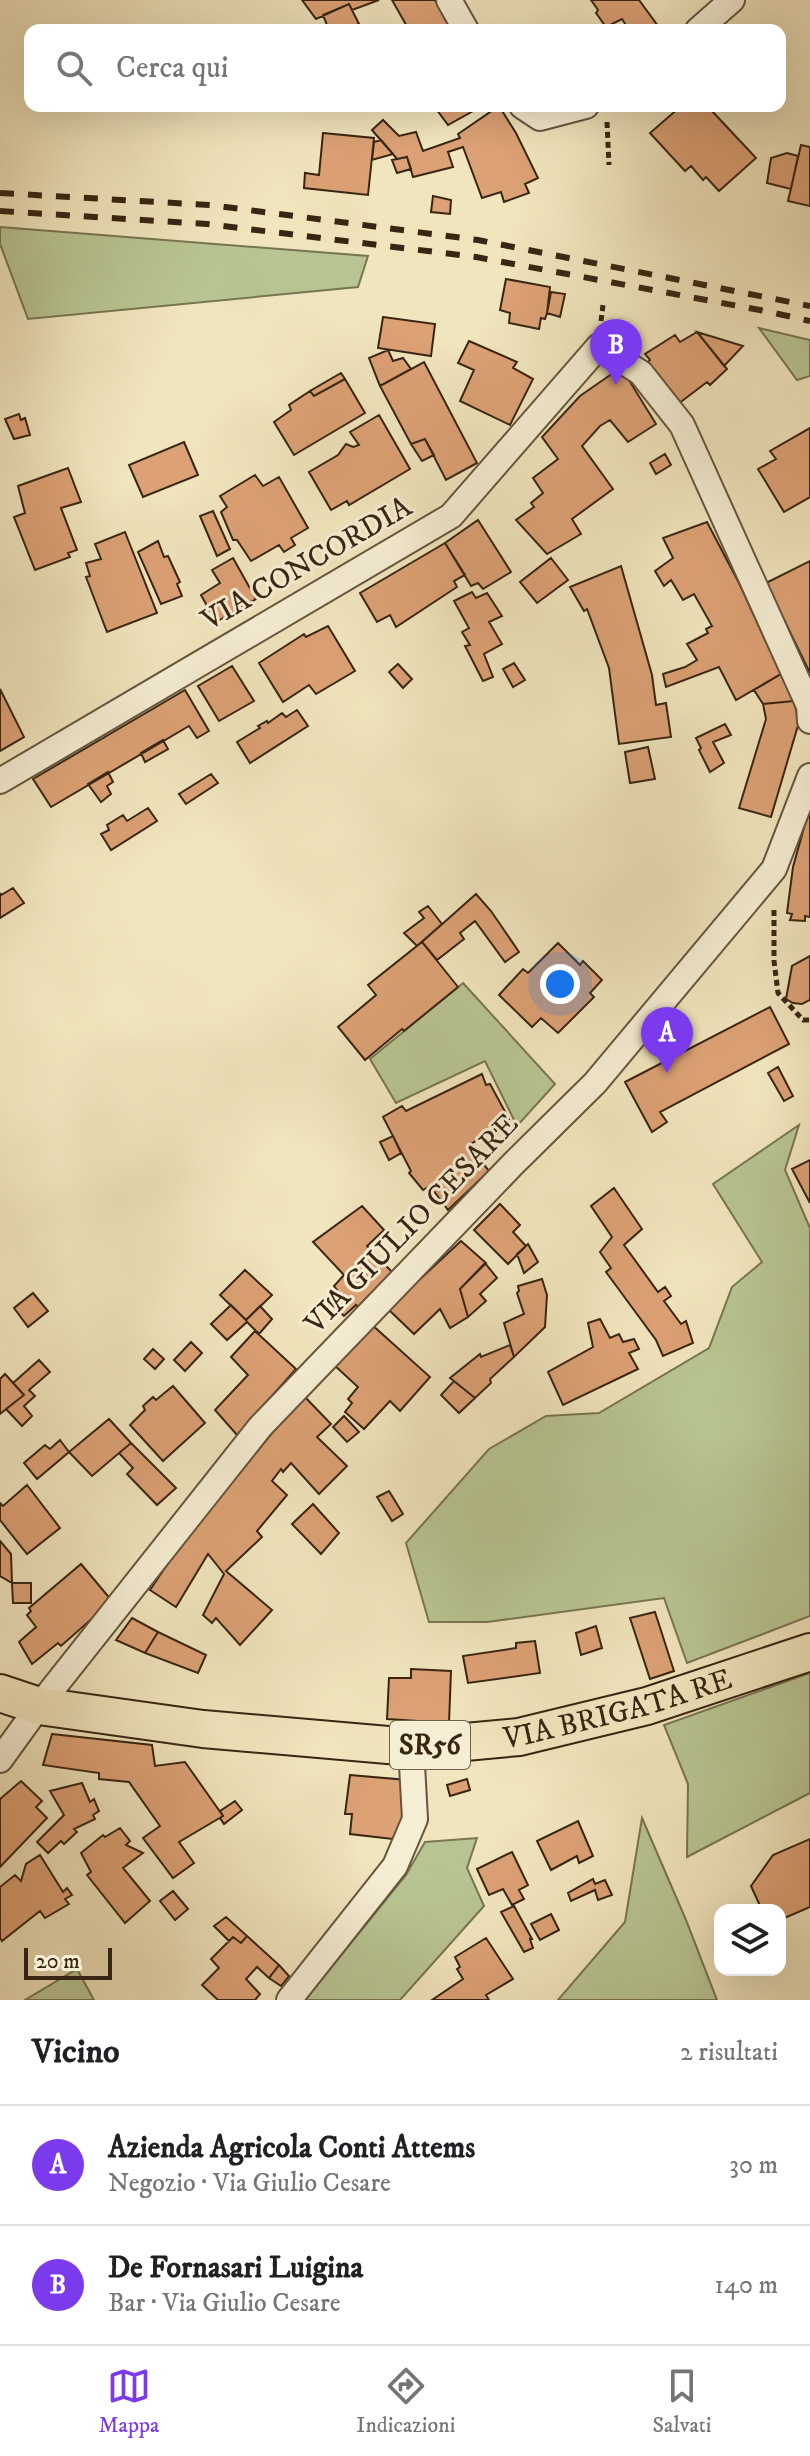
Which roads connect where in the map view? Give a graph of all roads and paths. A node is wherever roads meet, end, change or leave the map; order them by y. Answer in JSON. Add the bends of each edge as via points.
{"nodes":[{"id":1,"x":449,"y":0,"type":"edge"},
{"id":2,"x":732,"y":0,"type":"edge"},
{"id":3,"x":463,"y":24,"type":"edge"},
{"id":4,"x":705,"y":24,"type":"edge"},
{"id":5,"x":531,"y":112,"type":"edge"},
{"id":6,"x":563,"y":112,"type":"edge"},
{"id":7,"x":606,"y":121,"type":"dead end"},
{"id":8,"x":609,"y":165,"type":"dead end"},
{"id":9,"x":810,"y":721,"type":"edge"},
{"id":10,"x":810,"y":776,"type":"edge"},
{"id":11,"x":0,"y":781,"type":"edge"},
{"id":12,"x":774,"y":869,"type":"junction"},
{"id":13,"x":810,"y":1020,"type":"edge"},
{"id":14,"x":810,"y":1652,"type":"edge"},
{"id":15,"x":0,"y":1693,"type":"edge"},
{"id":16,"x":39,"y":1706,"type":"junction"},
{"id":17,"x":411,"y":1747,"type":"junction"},
{"id":18,"x":0,"y":1760,"type":"edge"},
{"id":19,"x":289,"y":2000,"type":"edge"}],
"edges":[{"from":1,"to":3,"type":"street"},
{"from":2,"to":4,"type":"street"},
{"from":5,"to":6,"type":"street","via":[[540,118]]},
{"from":7,"to":8,"type":"path"},
{"from":9,"to":11,"type":"street","name":"VIA CONCORDIA","via":[[809,706],[682,425],[641,373],[599,346],[451,516]]},
{"from":10,"to":12,"type":"street","name":"VIA GIULIO CESARE"},
{"from":12,"to":13,"type":"path","via":[[778,993],[803,1020]]},
{"from":12,"to":16,"type":"street","name":"VIA GIULIO CESARE","via":[[595,1083],[260,1427]]},
{"from":14,"to":17,"type":"main road","name":"VIA BRIGATA RE","number":"SR56","via":[[647,1706],[519,1737]]},
{"from":15,"to":16,"type":"main road","number":"SR56"},
{"from":16,"to":17,"type":"main road","name":"VIA BRIGATA RE","number":"SR56","via":[[203,1729]]},
{"from":16,"to":18,"type":"street","name":"VIA GIULIO CESARE"},
{"from":17,"to":19,"type":"street","via":[[415,1819],[395,1866]]}]}
